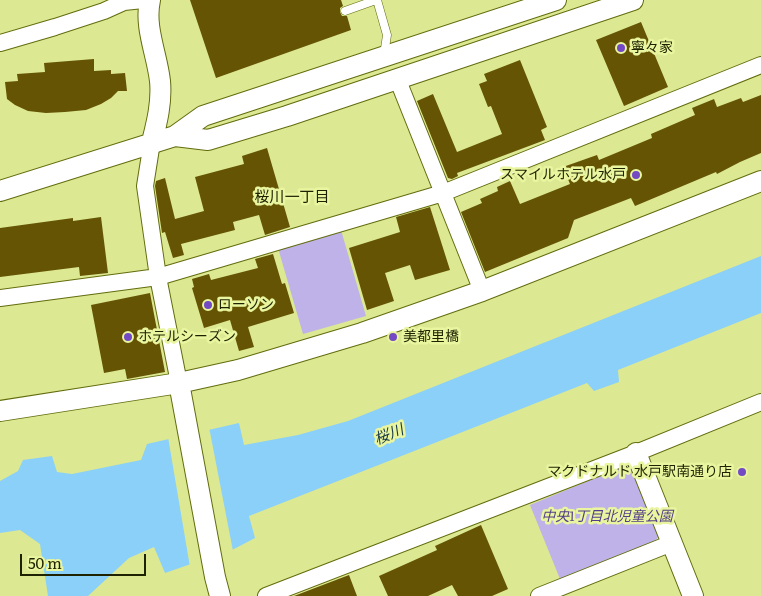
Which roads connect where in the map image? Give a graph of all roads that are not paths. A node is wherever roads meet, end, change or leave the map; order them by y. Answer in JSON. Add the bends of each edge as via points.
{"nodes":[{"id":1,"x":143,"y":0,"type":"edge"},
{"id":2,"x":150,"y":0,"type":"edge"},
{"id":3,"x":376,"y":0,"type":"edge"},
{"id":4,"x":556,"y":0,"type":"edge"},
{"id":5,"x":633,"y":0,"type":"edge"},
{"id":6,"x":345,"y":11,"type":"dead end"},
{"id":7,"x":0,"y":43,"type":"edge"},
{"id":8,"x":384,"y":57,"type":"junction"},
{"id":9,"x":761,"y":65,"type":"edge"},
{"id":10,"x":397,"y":78,"type":"junction"},
{"id":11,"x":175,"y":136,"type":"junction"},
{"id":12,"x":152,"y":142,"type":"junction"},
{"id":13,"x":761,"y":181,"type":"edge"},
{"id":14,"x":0,"y":191,"type":"edge"},
{"id":15,"x":443,"y":193,"type":"junction"},
{"id":16,"x":158,"y":278,"type":"junction"},
{"id":17,"x":482,"y":291,"type":"junction"},
{"id":18,"x":0,"y":298,"type":"edge"},
{"id":19,"x":179,"y":383,"type":"junction"},
{"id":20,"x":761,"y":402,"type":"edge"},
{"id":21,"x":0,"y":411,"type":"edge"},
{"id":22,"x":636,"y":453,"type":"junction"},
{"id":23,"x":672,"y":543,"type":"junction"},
{"id":24,"x":217,"y":587,"type":"edge"},
{"id":25,"x":266,"y":596,"type":"edge"},
{"id":26,"x":539,"y":596,"type":"edge"},
{"id":27,"x":692,"y":596,"type":"edge"}],
"edges":[{"from":1,"to":7,"type":"street","via":[[124,2]]},
{"from":2,"to":12,"type":"street","via":[[148,21],[160,79],[158,116]]},
{"from":3,"to":6,"type":"lane"},
{"from":3,"to":8,"type":"lane","via":[[387,34]]},
{"from":4,"to":8,"type":"street"},
{"from":5,"to":10,"type":"street"},
{"from":8,"to":11,"type":"street","via":[[203,116]]},
{"from":9,"to":15,"type":"street"},
{"from":10,"to":11,"type":"street","via":[[208,140]]},
{"from":10,"to":15,"type":"street"},
{"from":11,"to":12,"type":"street"},
{"from":12,"to":14,"type":"street"},
{"from":12,"to":16,"type":"street","via":[[145,186]]},
{"from":13,"to":17,"type":"street"},
{"from":15,"to":16,"type":"street"},
{"from":15,"to":17,"type":"street"},
{"from":16,"to":18,"type":"street"},
{"from":16,"to":19,"type":"street"},
{"from":17,"to":19,"type":"street","via":[[362,333],[238,370]]},
{"from":19,"to":21,"type":"street"},
{"from":19,"to":24,"type":"street"},
{"from":20,"to":22,"type":"street"},
{"from":22,"to":23,"type":"street"},
{"from":22,"to":25,"type":"street"},
{"from":23,"to":26,"type":"street"},
{"from":23,"to":27,"type":"street"}]}
